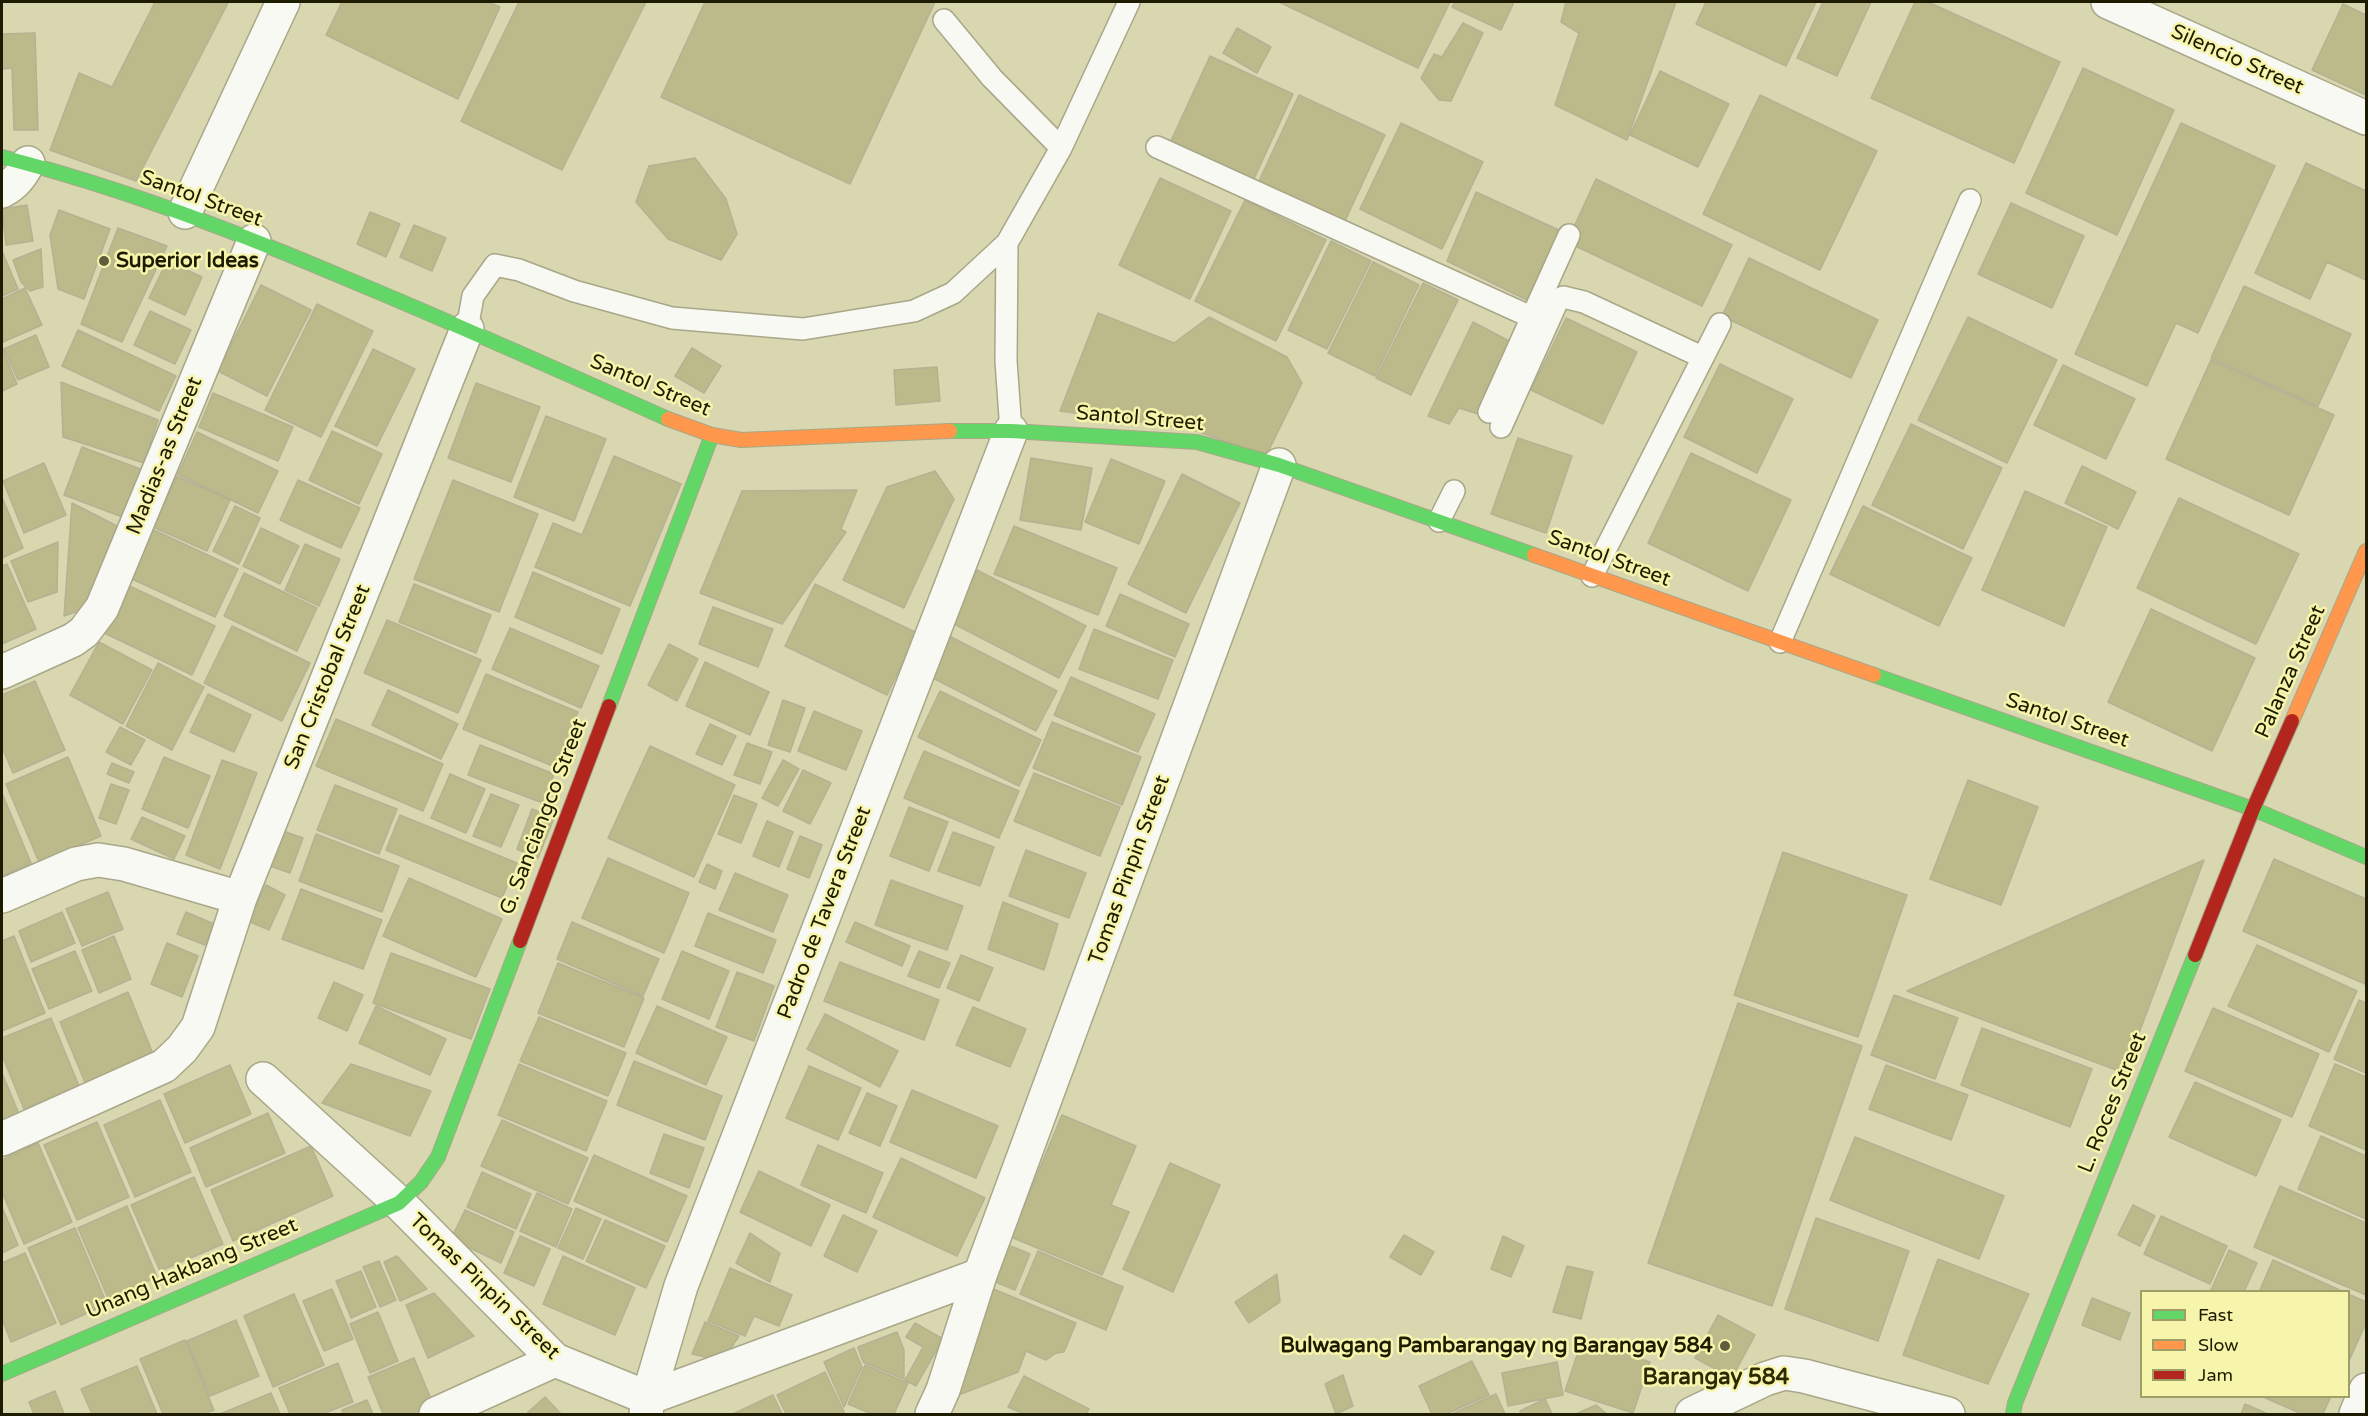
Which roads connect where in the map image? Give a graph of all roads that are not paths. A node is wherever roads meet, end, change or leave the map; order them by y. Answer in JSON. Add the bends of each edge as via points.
{"nodes":[{"id":1,"x":283,"y":2,"type":"edge"},
{"id":2,"x":1129,"y":2,"type":"edge"},
{"id":3,"x":2108,"y":2,"type":"edge"},
{"id":4,"x":944,"y":20,"type":"dead end"},
{"id":5,"x":2367,"y":118,"type":"edge"},
{"id":6,"x":1157,"y":147,"type":"dead end"},
{"id":7,"x":1061,"y":148,"type":"junction"},
{"id":8,"x":15,"y":160,"type":"edge"},
{"id":9,"x":2,"y":191,"type":"edge"},
{"id":10,"x":1970,"y":200,"type":"dead end"},
{"id":11,"x":185,"y":212,"type":"junction"},
{"id":12,"x":1569,"y":235,"type":"dead end"},
{"id":13,"x":254,"y":241,"type":"junction"},
{"id":14,"x":1007,"y":243,"type":"junction"},
{"id":15,"x":1531,"y":317,"type":"junction"},
{"id":16,"x":1719,"y":324,"type":"dead end"},
{"id":17,"x":467,"y":329,"type":"junction"},
{"id":18,"x":1702,"y":357,"type":"junction"},
{"id":19,"x":1011,"y":431,"type":"junction"},
{"id":20,"x":712,"y":435,"type":"junction"},
{"id":21,"x":1279,"y":465,"type":"junction"},
{"id":22,"x":1454,"y":491,"type":"dead end"},
{"id":23,"x":1440,"y":521,"type":"junction"},
{"id":24,"x":2367,"y":551,"type":"edge"},
{"id":25,"x":1592,"y":576,"type":"junction"},
{"id":26,"x":1780,"y":642,"type":"junction"},
{"id":27,"x":2,"y":672,"type":"edge"},
{"id":28,"x":2253,"y":809,"type":"junction"},
{"id":29,"x":2367,"y":857,"type":"edge"},
{"id":30,"x":2,"y":896,"type":"edge"},
{"id":31,"x":240,"y":898,"type":"junction"},
{"id":32,"x":263,"y":1079,"type":"dead end"},
{"id":33,"x":2,"y":1139,"type":"edge"},
{"id":34,"x":399,"y":1203,"type":"junction"},
{"id":35,"x":980,"y":1275,"type":"junction"},
{"id":36,"x":555,"y":1360,"type":"junction"},
{"id":37,"x":2,"y":1374,"type":"edge"},
{"id":38,"x":2367,"y":1390,"type":"edge"},
{"id":39,"x":647,"y":1406,"type":"edge"},
{"id":40,"x":436,"y":1414,"type":"edge"},
{"id":41,"x":933,"y":1414,"type":"edge"},
{"id":42,"x":1692,"y":1414,"type":"edge"},
{"id":43,"x":1948,"y":1414,"type":"edge"},
{"id":44,"x":2013,"y":1414,"type":"edge"},
{"id":45,"x":2356,"y":1414,"type":"edge"}],
"edges":[{"from":1,"to":11,"type":"street"},
{"from":2,"to":7,"type":"lane"},
{"from":3,"to":5,"type":"street","name":"Silencio Street"},
{"from":4,"to":7,"type":"lane","via":[[992,78]]},
{"from":6,"to":15,"type":"lane"},
{"from":7,"to":14,"type":"lane"},
{"from":8,"to":9,"type":"street","via":[[22,174]]},
{"from":8,"to":11,"type":"street","name":"Santol Street"},
{"from":10,"to":26,"type":"lane"},
{"from":11,"to":13,"type":"street","name":"Santol Street"},
{"from":12,"to":15,"type":"lane"},
{"from":13,"to":17,"type":"street","name":"Santol Street"},
{"from":13,"to":27,"type":"street","name":"Madias-as Street","via":[[102,608],[84,632]]},
{"from":14,"to":17,"type":"lane","via":[[953,294],[914,311],[803,329],[672,318],[495,265],[473,296]]},
{"from":14,"to":19,"type":"lane","via":[[1006,362]]},
{"from":15,"to":18,"type":"lane","via":[[1495,419],[1563,297],[1584,302]]},
{"from":16,"to":18,"type":"lane"},
{"from":17,"to":20,"type":"street","name":"Santol Street","via":[[678,424]]},
{"from":17,"to":31,"type":"street","name":"San Cristobal Street"},
{"from":18,"to":25,"type":"lane"},
{"from":19,"to":20,"type":"street","name":"Santol Street","via":[[741,440]]},
{"from":19,"to":21,"type":"street","name":"Santol Street","via":[[1197,442]]},
{"from":19,"to":39,"type":"street","name":"Padro de Tavera Street","via":[[681,1286]]},
{"from":20,"to":34,"type":"street","name":"G. Sanciangco Street","via":[[438,1157],[421,1182]]},
{"from":21,"to":23,"type":"street","name":"Santol Street"},
{"from":21,"to":35,"type":"street","name":"Tomas Pinpin Street"},
{"from":22,"to":23,"type":"lane"},
{"from":23,"to":25,"type":"street","name":"Santol Street"},
{"from":24,"to":28,"type":"street","name":"Palanza Street"},
{"from":25,"to":26,"type":"street","name":"Santol Street"},
{"from":26,"to":28,"type":"street","name":"Santol Street"},
{"from":28,"to":29,"type":"street","name":"Santol Street"},
{"from":28,"to":44,"type":"street","name":"L. Roces Street"},
{"from":30,"to":31,"type":"street","via":[[76,864],[98,860]]},
{"from":31,"to":33,"type":"street","name":"San Cristobal Street","via":[[198,1027],[182,1049],[164,1066]]},
{"from":32,"to":34,"type":"street","name":"Tomas Pinpin Street"},
{"from":34,"to":36,"type":"street","name":"Tomas Pinpin Street"},
{"from":34,"to":37,"type":"street","name":"Unang Hakbang Street"},
{"from":35,"to":39,"type":"street"},
{"from":35,"to":41,"type":"street","name":"Tomas Pinpin Street"},
{"from":36,"to":39,"type":"street","name":"Tomas Pinpin Street"},
{"from":36,"to":40,"type":"street"},
{"from":38,"to":45,"type":"street"},
{"from":42,"to":43,"type":"street","via":[[1784,1373]]}]}
